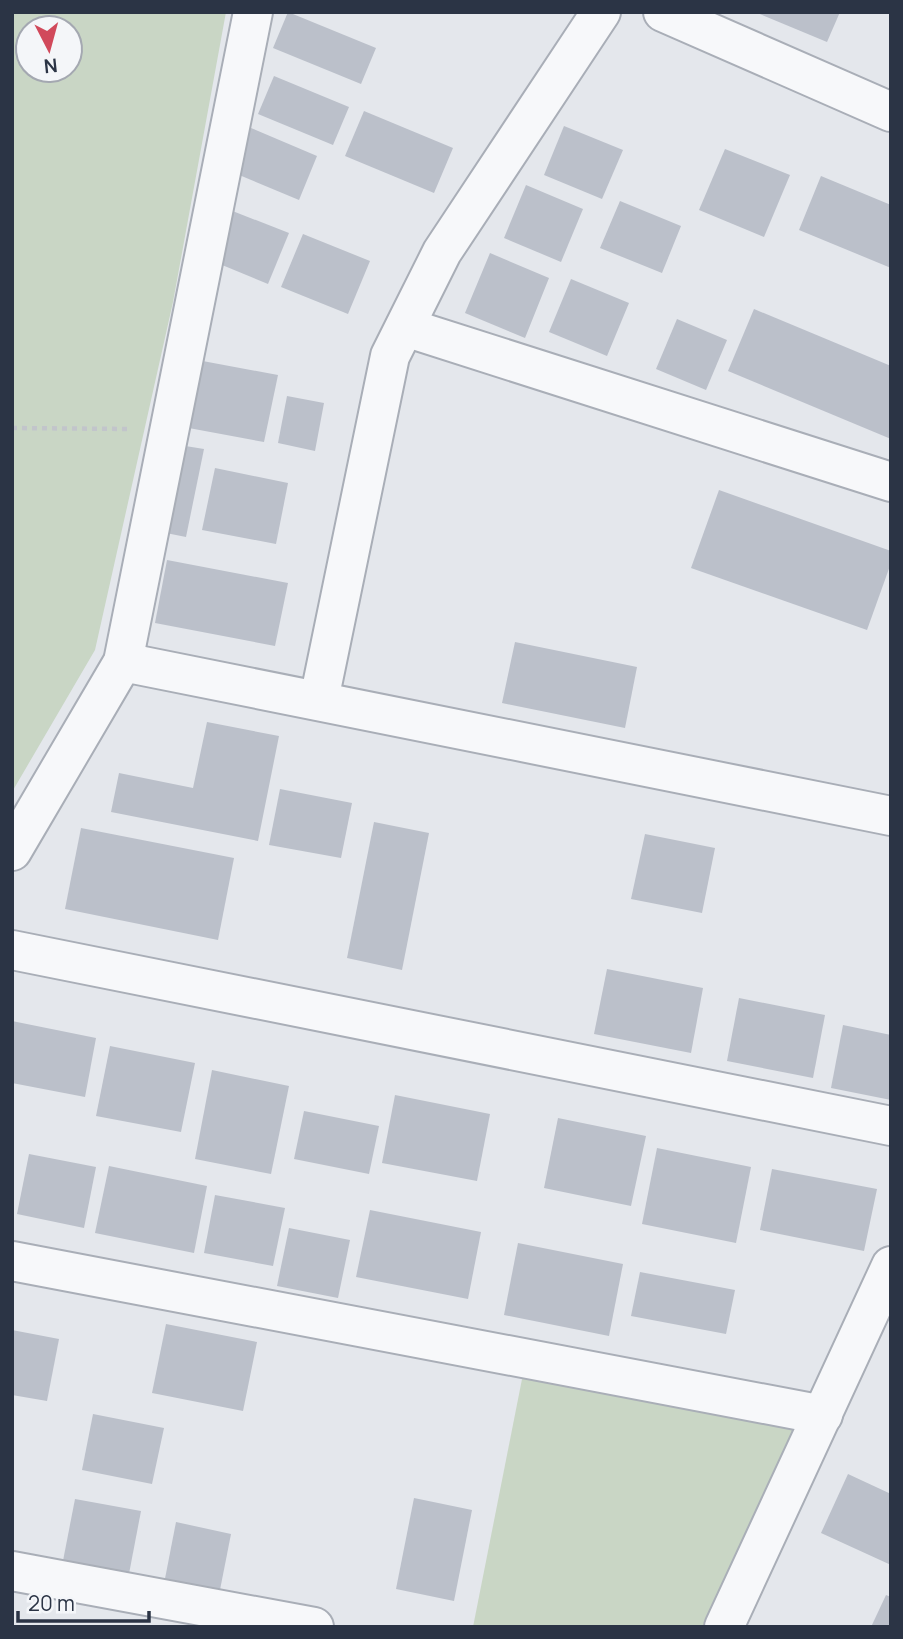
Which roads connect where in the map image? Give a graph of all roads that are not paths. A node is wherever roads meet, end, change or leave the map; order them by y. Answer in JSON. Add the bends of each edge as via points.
{"nodes":[{"id":1,"x":253,"y":12,"type":"edge"},
{"id":2,"x":601,"y":12,"type":"edge"},
{"id":3,"x":663,"y":12,"type":"edge"},
{"id":4,"x":891,"y":112,"type":"edge"},
{"id":5,"x":405,"y":327,"type":"junction"},
{"id":6,"x":891,"y":482,"type":"edge"},
{"id":7,"x":123,"y":662,"type":"junction"},
{"id":8,"x":319,"y":700,"type":"junction"},
{"id":9,"x":891,"y":816,"type":"edge"},
{"id":10,"x":12,"y":851,"type":"edge"},
{"id":11,"x":12,"y":950,"type":"edge"},
{"id":12,"x":891,"y":1126,"type":"edge"},
{"id":13,"x":12,"y":1261,"type":"edge"},
{"id":14,"x":891,"y":1266,"type":"edge"},
{"id":15,"x":823,"y":1415,"type":"junction"},
{"id":16,"x":12,"y":1571,"type":"edge"},
{"id":17,"x":314,"y":1627,"type":"edge"},
{"id":18,"x":724,"y":1627,"type":"edge"}],
"edges":[{"from":1,"to":7,"type":"street"},
{"from":2,"to":5,"type":"street","via":[[442,252]]},
{"from":3,"to":4,"type":"street"},
{"from":5,"to":6,"type":"street"},
{"from":5,"to":8,"type":"street","via":[[390,356]]},
{"from":7,"to":8,"type":"street"},
{"from":7,"to":10,"type":"street"},
{"from":8,"to":9,"type":"street"},
{"from":11,"to":12,"type":"street"},
{"from":13,"to":15,"type":"street"},
{"from":14,"to":15,"type":"street"},
{"from":15,"to":18,"type":"street"},
{"from":16,"to":17,"type":"street"}]}
